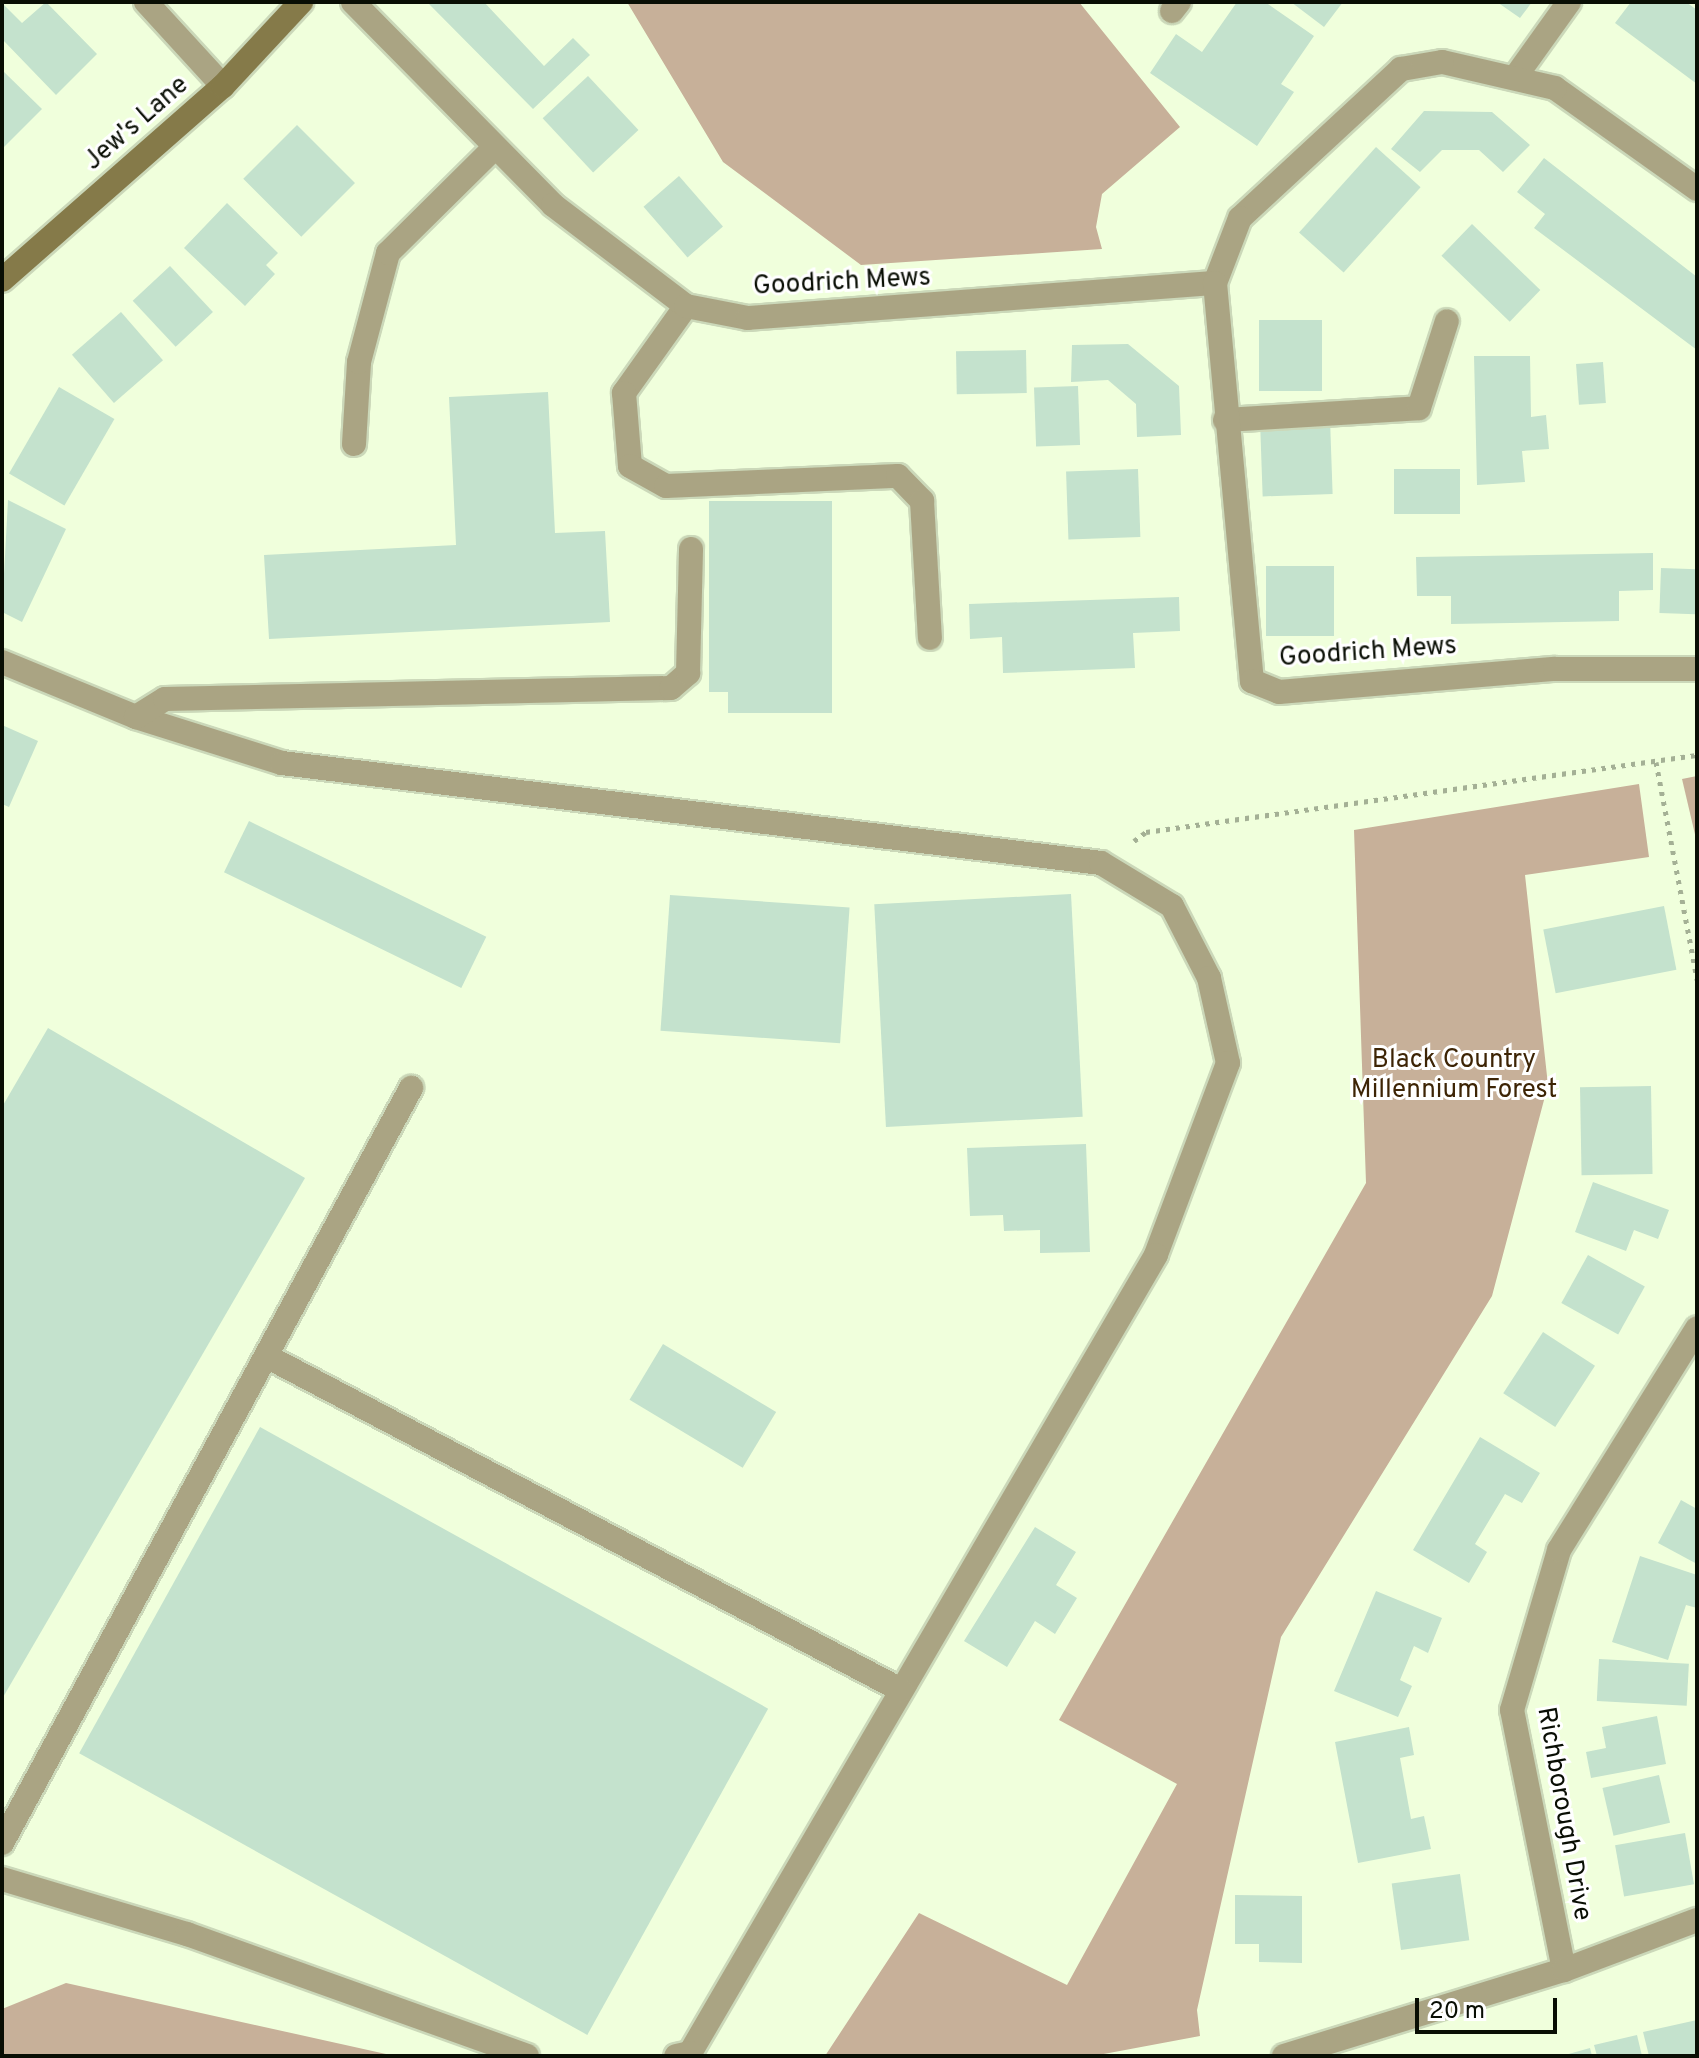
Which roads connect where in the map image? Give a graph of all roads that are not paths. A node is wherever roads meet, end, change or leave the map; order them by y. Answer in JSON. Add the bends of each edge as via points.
{"nodes":[{"id":1,"x":146,"y":2,"type":"edge"},
{"id":2,"x":301,"y":2,"type":"edge"},
{"id":3,"x":353,"y":2,"type":"edge"},
{"id":4,"x":1569,"y":2,"type":"edge"},
{"id":5,"x":1516,"y":76,"type":"junction"},
{"id":6,"x":223,"y":86,"type":"junction"},
{"id":7,"x":493,"y":149,"type":"junction"},
{"id":8,"x":1697,"y":189,"type":"edge"},
{"id":9,"x":2,"y":280,"type":"edge"},
{"id":10,"x":1215,"y":283,"type":"junction"},
{"id":11,"x":686,"y":306,"type":"junction"},
{"id":12,"x":1447,"y":321,"type":"dead end"},
{"id":13,"x":1225,"y":420,"type":"junction"},
{"id":14,"x":354,"y":444,"type":"dead end"},
{"id":15,"x":691,"y":549,"type":"dead end"},
{"id":16,"x":930,"y":638,"type":"dead end"},
{"id":17,"x":2,"y":662,"type":"edge"},
{"id":18,"x":1697,"y":669,"type":"edge"},
{"id":19,"x":136,"y":717,"type":"junction"},
{"id":20,"x":411,"y":1088,"type":"dead end"},
{"id":21,"x":1697,"y":1328,"type":"edge"},
{"id":22,"x":270,"y":1358,"type":"junction"},
{"id":23,"x":901,"y":1690,"type":"junction"},
{"id":24,"x":2,"y":1843,"type":"edge"},
{"id":25,"x":2,"y":1879,"type":"edge"},
{"id":26,"x":1697,"y":1920,"type":"edge"},
{"id":27,"x":1564,"y":1970,"type":"junction"},
{"id":28,"x":527,"y":2056,"type":"edge"},
{"id":29,"x":676,"y":2056,"type":"edge"},
{"id":30,"x":1284,"y":2056,"type":"edge"}],
"edges":[{"from":1,"to":6,"type":"street"},
{"from":2,"to":6,"type":"main road","name":"Jew's Lane"},
{"from":3,"to":7,"type":"street","name":"Goodrich Mews"},
{"from":4,"to":5,"type":"street"},
{"from":5,"to":8,"type":"street","name":"Goodrich Mews","via":[[1555,88]]},
{"from":5,"to":10,"type":"street","name":"Goodrich Mews","via":[[1442,62],[1401,69],[1240,218]]},
{"from":6,"to":9,"type":"main road","name":"Jew's Lane"},
{"from":7,"to":11,"type":"street","name":"Goodrich Mews","via":[[553,205]]},
{"from":7,"to":14,"type":"street","via":[[388,253],[359,362]]},
{"from":10,"to":11,"type":"street","name":"Goodrich Mews","via":[[748,318]]},
{"from":10,"to":13,"type":"street","name":"Goodrich Mews"},
{"from":11,"to":16,"type":"street","via":[[624,393],[630,466],[666,486],[898,476],[922,501]]},
{"from":12,"to":13,"type":"street","via":[[1419,408]]},
{"from":13,"to":18,"type":"street","name":"Goodrich Mews","via":[[1252,681],[1279,692],[1539,670]]},
{"from":15,"to":19,"type":"street","via":[[688,673],[671,688],[165,699]]},
{"from":17,"to":19,"type":"street"},
{"from":19,"to":23,"type":"street","via":[[298,765],[1101,863],[1172,906],[1209,978],[1228,1063],[1156,1255]]},
{"from":20,"to":22,"type":"street"},
{"from":21,"to":27,"type":"street","name":"Richborough Drive","via":[[1559,1550],[1512,1710]]},
{"from":22,"to":23,"type":"street"},
{"from":22,"to":24,"type":"street"},
{"from":23,"to":29,"type":"street","via":[[690,2053]]},
{"from":25,"to":28,"type":"street","via":[[187,1934]]},
{"from":26,"to":27,"type":"street","name":"Richborough Drive"},
{"from":27,"to":30,"type":"street","name":"Richborough Drive"}]}
